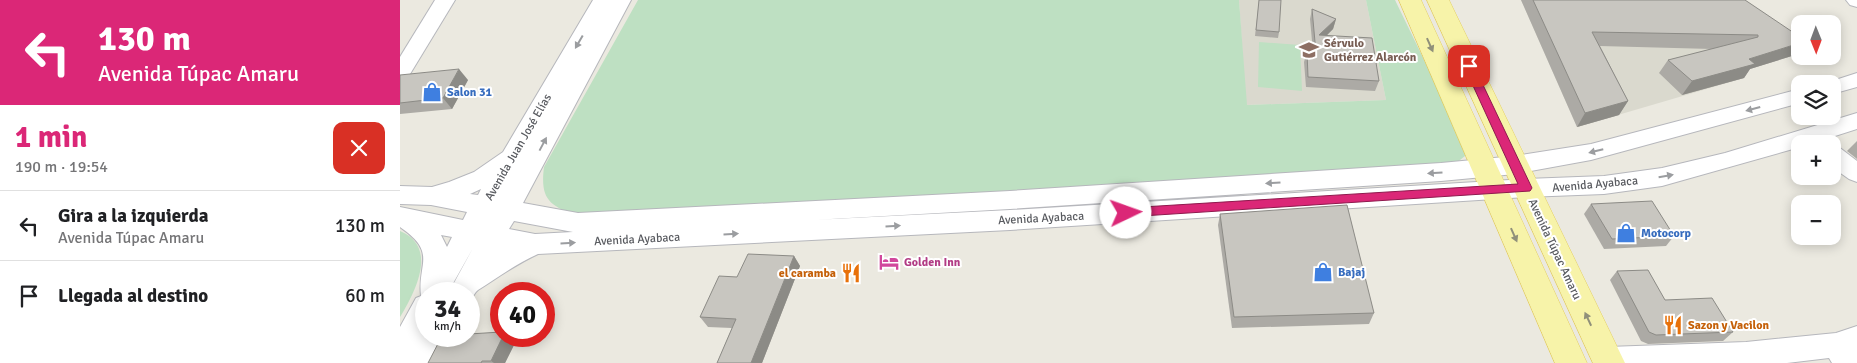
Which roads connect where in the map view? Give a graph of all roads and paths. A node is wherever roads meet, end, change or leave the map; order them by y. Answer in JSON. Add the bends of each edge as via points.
{"nodes":[{"id":1,"x":445,"y":0,"type":"edge"},
{"id":2,"x":603,"y":0,"type":"edge"},
{"id":3,"x":621,"y":0,"type":"edge"},
{"id":4,"x":1410,"y":0,"type":"edge"},
{"id":5,"x":1438,"y":0,"type":"edge"},
{"id":6,"x":400,"y":74,"type":"edge"},
{"id":7,"x":1857,"y":80,"type":"edge"},
{"id":8,"x":1841,"y":84,"type":"edge"},
{"id":9,"x":1791,"y":98,"type":"edge"},
{"id":10,"x":1857,"y":121,"type":"edge"},
{"id":11,"x":1825,"y":135,"type":"edge"},
{"id":12,"x":1791,"y":146,"type":"edge"},
{"id":13,"x":523,"y":159,"type":"junction"},
{"id":14,"x":1841,"y":161,"type":"edge"},
{"id":15,"x":1857,"y":173,"type":"edge"},
{"id":16,"x":1520,"y":177,"type":"junction"},
{"id":17,"x":1489,"y":180,"type":"junction"},
{"id":18,"x":431,"y":196,"type":"junction"},
{"id":19,"x":484,"y":206,"type":"junction"},
{"id":20,"x":401,"y":210,"type":"edge"},
{"id":21,"x":508,"y":210,"type":"junction"},
{"id":22,"x":578,"y":223,"type":"junction"},
{"id":23,"x":469,"y":231,"type":"junction"},
{"id":24,"x":493,"y":236,"type":"junction"},
{"id":25,"x":535,"y":244,"type":"junction"},
{"id":26,"x":434,"y":282,"type":"edge"},
{"id":27,"x":439,"y":282,"type":"edge"},
{"id":28,"x":468,"y":282,"type":"edge"},
{"id":29,"x":474,"y":282,"type":"edge"},
{"id":30,"x":415,"y":325,"type":"edge"},
{"id":31,"x":431,"y":347,"type":"edge"},
{"id":32,"x":1847,"y":349,"type":"edge"},
{"id":33,"x":400,"y":352,"type":"edge"},
{"id":34,"x":1608,"y":362,"type":"edge"},
{"id":35,"x":423,"y":363,"type":"edge"},
{"id":36,"x":1571,"y":363,"type":"edge"}],
"edges":[{"from":1,"to":6,"type":"street"},
{"from":2,"to":13,"type":"street","name":"Avenida Juan José Elías","one_way":true},
{"from":13,"to":3,"type":"street","name":"Avenida Juan José Elías","one_way":true},
{"from":4,"to":17,"type":"main road","one_way":true},
{"from":5,"to":16,"type":"main road","name":"Avenida Túpac Amaru"},
{"from":7,"to":8,"type":"street"},
{"from":9,"to":16,"type":"street","name":"Avenida Ayabaca","one_way":true,"via":[[1591,152]]},
{"from":10,"to":11,"type":"street","name":"Avenida Ayabaca"},
{"from":16,"to":12,"type":"street","name":"Avenida Ayabaca","one_way":true,"via":[[1570,188],[1625,183],[1672,175]]},
{"from":13,"to":18,"type":"street","via":[[499,167],[454,191]]},
{"from":13,"to":19,"type":"street","name":"Avenida Juan José Elías"},
{"from":13,"to":21,"type":"street","name":"Avenida Juan José Elías"},
{"from":13,"to":22,"type":"street","via":[[527,184],[536,205]]},
{"from":14,"to":15,"type":"street"},
{"from":16,"to":17,"type":"street","name":"Avenida Ayabaca"},
{"from":34,"to":16,"type":"main road","name":"Avenida Túpac Amaru","one_way":true},
{"from":17,"to":22,"type":"street","name":"Avenida Ayabaca","one_way":true,"via":[[1010,200]]},
{"from":25,"to":17,"type":"street","name":"Avenida Ayabaca","one_way":true,"via":[[1010,220]]},
{"from":17,"to":36,"type":"main road","one_way":true},
{"from":18,"to":19,"type":"street","name":"Avenida Ayabaca"},
{"from":18,"to":20,"type":"street","name":"Avenida Ayabaca"},
{"from":19,"to":21,"type":"street","name":"Avenida Ayabaca"},
{"from":19,"to":23,"type":"street","name":"Avenida Juan José Elías"},
{"from":20,"to":23,"type":"street","name":"Avenida Ayabaca"},
{"from":20,"to":26,"type":"street","via":[[428,234],[435,246]]},
{"from":21,"to":22,"type":"street","name":"Avenida Ayabaca"},
{"from":21,"to":24,"type":"street","name":"Avenida Juan José Elías"},
{"from":23,"to":24,"type":"street","name":"Avenida Ayabaca"},
{"from":23,"to":27,"type":"street","name":"Avenida Juan José Elías"},
{"from":24,"to":25,"type":"street","name":"Avenida Ayabaca"},
{"from":24,"to":28,"type":"street","name":"Avenida Juan José Elías"},
{"from":25,"to":29,"type":"street","via":[[485,270]]},
{"from":30,"to":33,"type":"street"},
{"from":31,"to":35,"type":"street"},
{"from":32,"to":34,"type":"street"}]}
